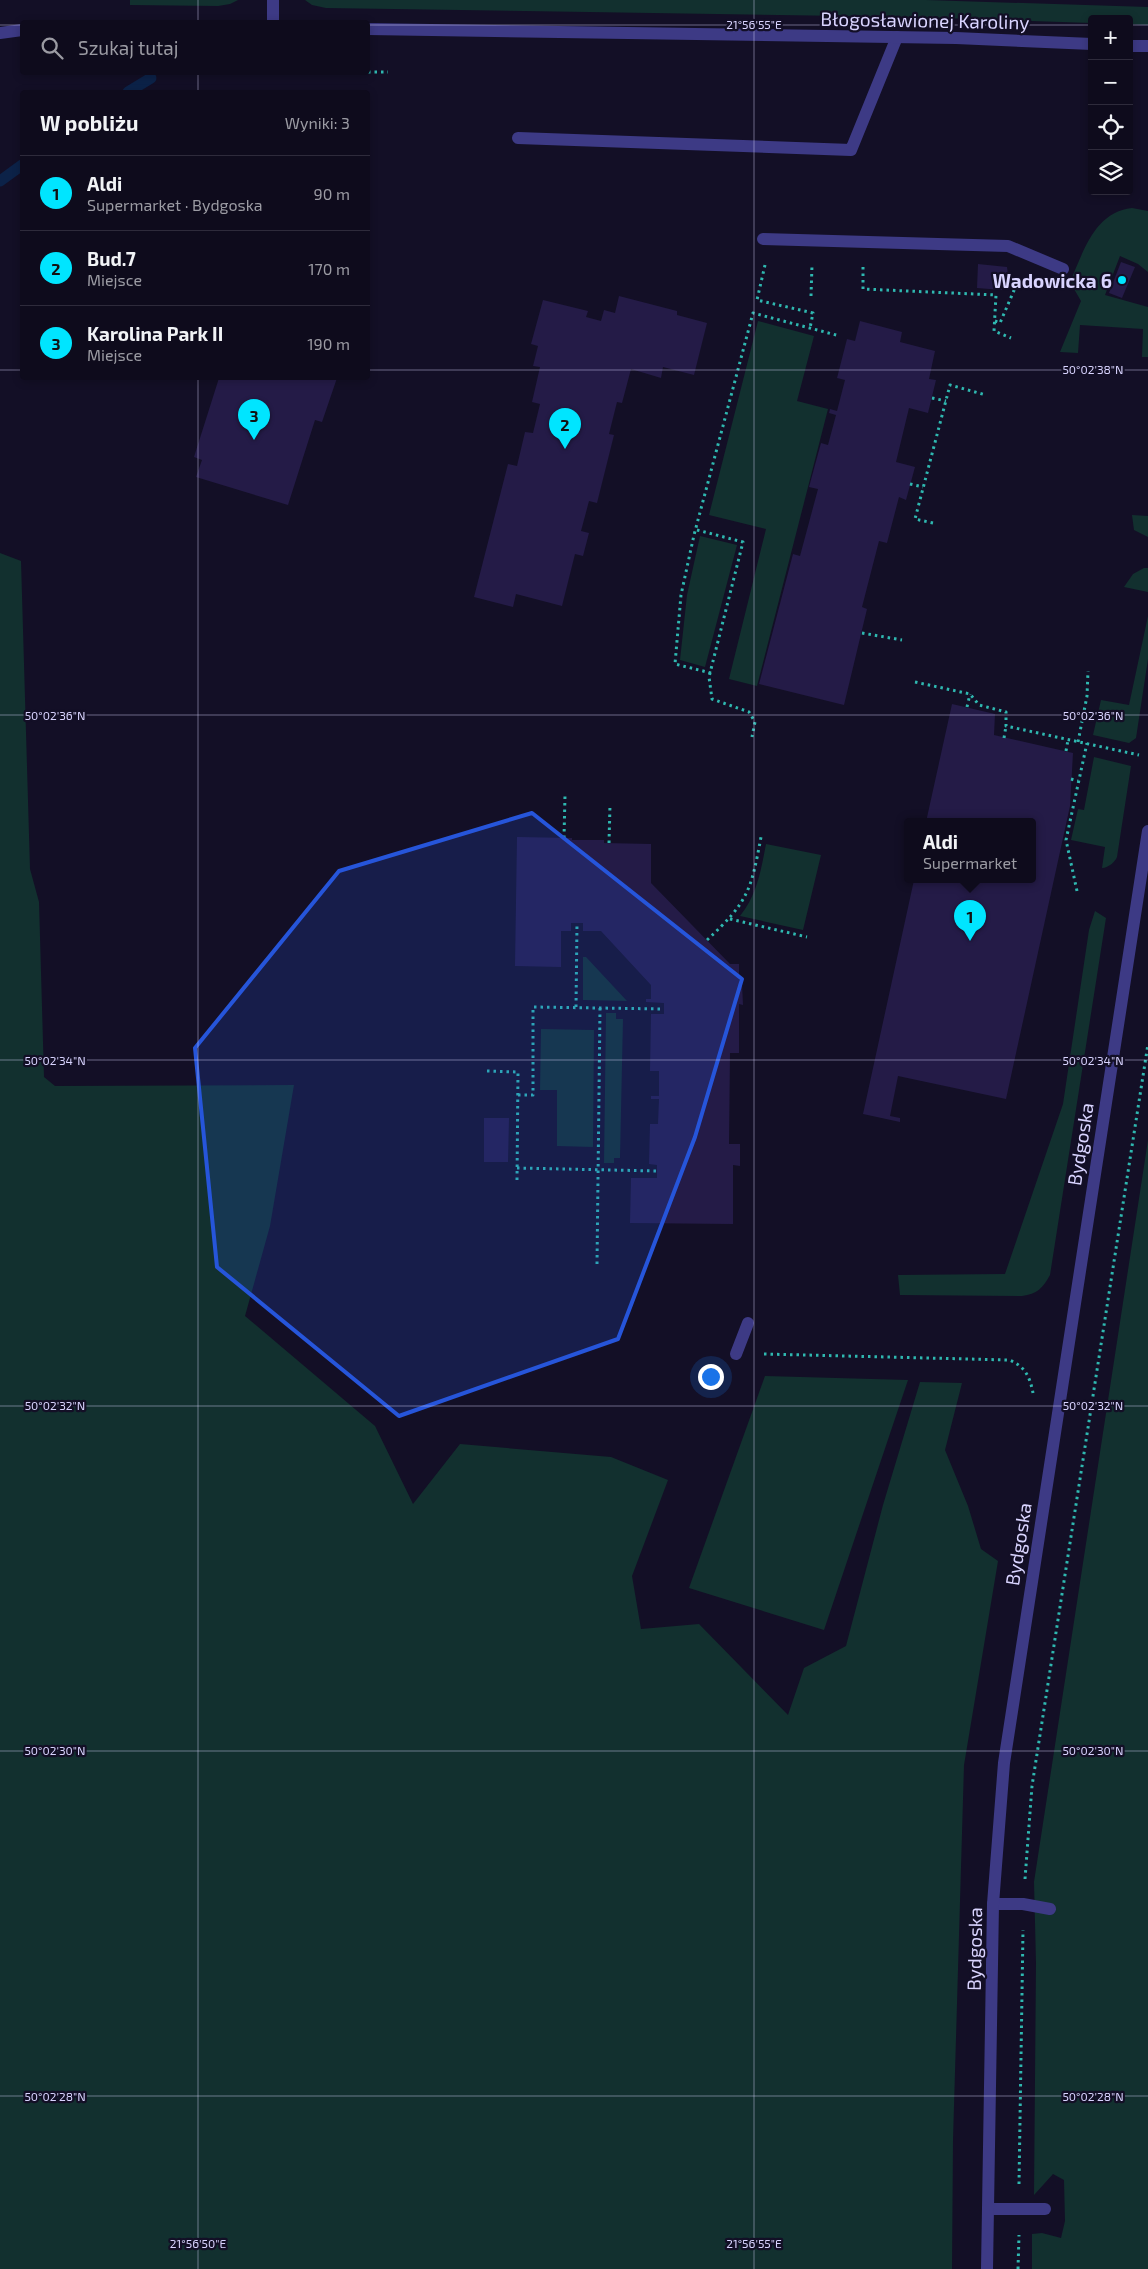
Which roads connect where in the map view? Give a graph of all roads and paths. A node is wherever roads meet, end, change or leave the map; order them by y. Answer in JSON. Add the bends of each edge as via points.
{"nodes":[{"id":1,"x":273,"y":0,"type":"edge"},
{"id":2,"x":273,"y":20,"type":"edge"},
{"id":3,"x":370,"y":28,"type":"edge"},
{"id":4,"x":20,"y":30,"type":"edge"},
{"id":5,"x":0,"y":34,"type":"edge"},
{"id":6,"x":897,"y":37,"type":"junction"},
{"id":7,"x":1088,"y":44,"type":"edge"},
{"id":8,"x":1133,"y":46,"type":"edge"},
{"id":9,"x":1148,"y":46,"type":"edge"},
{"id":10,"x":370,"y":72,"type":"edge"},
{"id":11,"x":388,"y":72,"type":"dead end"},
{"id":12,"x":518,"y":138,"type":"dead end"},
{"id":13,"x":763,"y":239,"type":"dead end"},
{"id":14,"x":864,"y":242,"type":"junction"},
{"id":15,"x":767,"y":257,"type":"dead end"},
{"id":16,"x":807,"y":259,"type":"dead end"},
{"id":17,"x":1063,"y":269,"type":"dead end"},
{"id":18,"x":1032,"y":287,"type":"dead end"},
{"id":19,"x":811,"y":296,"type":"dead end"},
{"id":20,"x":995,"y":321,"type":"junction"},
{"id":21,"x":810,"y":328,"type":"junction"},
{"id":22,"x":840,"y":336,"type":"dead end"},
{"id":23,"x":1011,"y":338,"type":"dead end"},
{"id":24,"x":986,"y":395,"type":"dead end"},
{"id":25,"x":932,"y":398,"type":"dead end"},
{"id":26,"x":946,"y":401,"type":"junction"},
{"id":27,"x":910,"y":484,"type":"dead end"},
{"id":28,"x":923,"y":487,"type":"junction"},
{"id":29,"x":933,"y":523,"type":"dead end"},
{"id":30,"x":697,"y":530,"type":"junction"},
{"id":31,"x":862,"y":633,"type":"dead end"},
{"id":32,"x":902,"y":640,"type":"dead end"},
{"id":33,"x":1088,"y":671,"type":"dead end"},
{"id":34,"x":711,"y":672,"type":"junction"},
{"id":35,"x":915,"y":682,"type":"dead end"},
{"id":36,"x":970,"y":694,"type":"junction"},
{"id":37,"x":967,"y":707,"type":"dead end"},
{"id":38,"x":1006,"y":726,"type":"junction"},
{"id":39,"x":752,"y":737,"type":"dead end"},
{"id":40,"x":1004,"y":738,"type":"dead end"},
{"id":41,"x":1068,"y":740,"type":"junction"},
{"id":42,"x":1078,"y":742,"type":"junction"},
{"id":43,"x":1087,"y":743,"type":"junction"},
{"id":44,"x":1066,"y":752,"type":"dead end"},
{"id":45,"x":1139,"y":754,"type":"dead end"},
{"id":46,"x":1071,"y":779,"type":"dead end"},
{"id":47,"x":1078,"y":781,"type":"junction"},
{"id":48,"x":565,"y":795,"type":"dead end"},
{"id":49,"x":610,"y":805,"type":"dead end"},
{"id":50,"x":1148,"y":831,"type":"edge"},
{"id":51,"x":761,"y":837,"type":"dead end"},
{"id":52,"x":564,"y":838,"type":"dead end"},
{"id":53,"x":609,"y":843,"type":"dead end"},
{"id":54,"x":1077,"y":891,"type":"dead end"},
{"id":55,"x":730,"y":919,"type":"junction"},
{"id":56,"x":577,"y":923,"type":"dead end"},
{"id":57,"x":807,"y":937,"type":"dead end"},
{"id":58,"x":707,"y":940,"type":"dead end"},
{"id":59,"x":576,"y":1008,"type":"junction"},
{"id":60,"x":600,"y":1008,"type":"junction"},
{"id":61,"x":664,"y":1009,"type":"dead end"},
{"id":62,"x":1148,"y":1044,"type":"edge"},
{"id":63,"x":486,"y":1071,"type":"dead end"},
{"id":64,"x":518,"y":1095,"type":"junction"},
{"id":65,"x":517,"y":1168,"type":"junction"},
{"id":66,"x":598,"y":1170,"type":"junction"},
{"id":67,"x":657,"y":1171,"type":"dead end"},
{"id":68,"x":516,"y":1180,"type":"dead end"},
{"id":69,"x":597,"y":1264,"type":"dead end"},
{"id":70,"x":748,"y":1323,"type":"dead end"},
{"id":71,"x":736,"y":1354,"type":"joint"},
{"id":72,"x":1035,"y":1401,"type":"dead end"},
{"id":73,"x":993,"y":1904,"type":"junction"},
{"id":74,"x":1023,"y":1904,"type":"junction"},
{"id":75,"x":1050,"y":1909,"type":"dead end"},
{"id":76,"x":988,"y":2209,"type":"junction"},
{"id":77,"x":1019,"y":2209,"type":"junction"},
{"id":78,"x":1045,"y":2209,"type":"dead end"},
{"id":79,"x":987,"y":2269,"type":"edge"},
{"id":80,"x":1018,"y":2269,"type":"edge"}],
"edges":[{"from":1,"to":2,"type":"street"},
{"from":3,"to":6,"type":"street","name":"Błogosławionej Karoliny"},
{"from":4,"to":5,"type":"street"},
{"from":6,"to":7,"type":"street","name":"Błogosławionej Karoliny"},
{"from":6,"to":12,"type":"street","via":[[851,150]]},
{"from":8,"to":9,"type":"street"},
{"from":10,"to":11,"type":"path"},
{"from":13,"to":14,"type":"street"},
{"from":14,"to":17,"type":"street","via":[[1008,246]]},
{"from":14,"to":20,"type":"path","via":[[863,289],[996,295]]},
{"from":15,"to":21,"type":"path","via":[[757,300],[813,313]]},
{"from":16,"to":19,"type":"path","via":[[812,263]]},
{"from":18,"to":20,"type":"path","via":[[1018,281],[1000,323]]},
{"from":20,"to":23,"type":"path","via":[[994,331]]},
{"from":21,"to":22,"type":"path"},
{"from":21,"to":30,"type":"path","via":[[753,313]]},
{"from":24,"to":26,"type":"path","via":[[950,385]]},
{"from":25,"to":26,"type":"path"},
{"from":26,"to":28,"type":"path"},
{"from":27,"to":28,"type":"path"},
{"from":28,"to":29,"type":"path","via":[[915,519]]},
{"from":30,"to":34,"type":"path","via":[[681,595],[675,664]]},
{"from":30,"to":34,"type":"path","via":[[743,542]]},
{"from":31,"to":32,"type":"path"},
{"from":33,"to":42,"type":"path"},
{"from":34,"to":39,"type":"path","via":[[712,699],[750,712],[755,722]]},
{"from":35,"to":36,"type":"path"},
{"from":36,"to":37,"type":"path"},
{"from":36,"to":38,"type":"path","via":[[979,706],[1006,712]]},
{"from":38,"to":40,"type":"path"},
{"from":38,"to":41,"type":"path"},
{"from":41,"to":42,"type":"path"},
{"from":41,"to":44,"type":"path"},
{"from":42,"to":43,"type":"path"},
{"from":43,"to":45,"type":"path"},
{"from":43,"to":47,"type":"path"},
{"from":46,"to":47,"type":"path"},
{"from":47,"to":54,"type":"path","via":[[1066,840]]},
{"from":48,"to":52,"type":"path"},
{"from":49,"to":53,"type":"path"},
{"from":50,"to":73,"type":"street","name":"Bydgoska","via":[[1004,1763]]},
{"from":51,"to":55,"type":"path","via":[[753,880],[744,901]]},
{"from":55,"to":57,"type":"path"},
{"from":55,"to":58,"type":"path"},
{"from":56,"to":59,"type":"path"},
{"from":59,"to":60,"type":"path"},
{"from":59,"to":64,"type":"path","via":[[533,1007],[533,1095]]},
{"from":60,"to":61,"type":"path"},
{"from":60,"to":66,"type":"path"},
{"from":62,"to":74,"type":"path","via":[[1032,1786]]},
{"from":63,"to":64,"type":"path","via":[[518,1072]]},
{"from":64,"to":65,"type":"path"},
{"from":65,"to":66,"type":"path"},
{"from":65,"to":68,"type":"path"},
{"from":66,"to":67,"type":"path"},
{"from":66,"to":69,"type":"path"},
{"from":70,"to":71,"type":"street"},
{"from":71,"to":72,"type":"path","via":[[1009,1360],[1026,1372]]},
{"from":73,"to":74,"type":"street"},
{"from":73,"to":76,"type":"street","name":"Bydgoska"},
{"from":74,"to":75,"type":"street"},
{"from":74,"to":77,"type":"path"},
{"from":76,"to":77,"type":"street"},
{"from":76,"to":79,"type":"street","name":"Bydgoska"},
{"from":77,"to":78,"type":"street"},
{"from":77,"to":80,"type":"path"}]}
